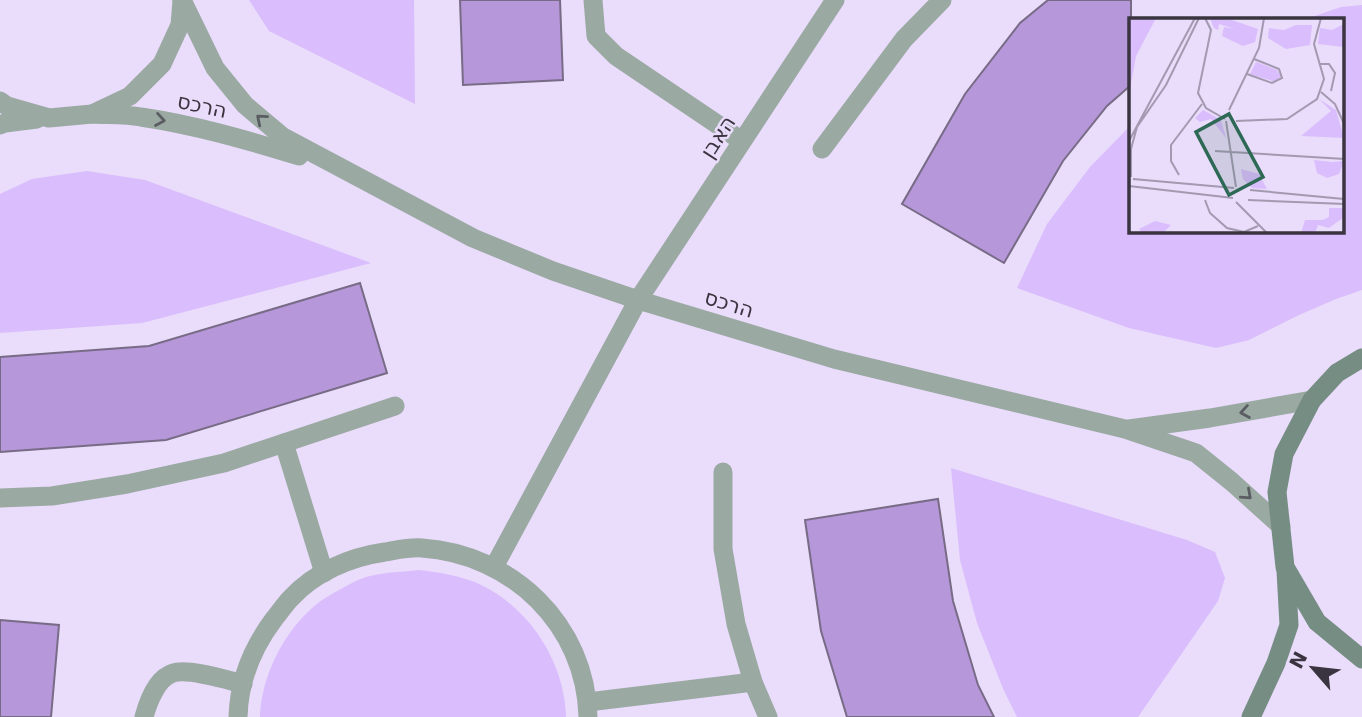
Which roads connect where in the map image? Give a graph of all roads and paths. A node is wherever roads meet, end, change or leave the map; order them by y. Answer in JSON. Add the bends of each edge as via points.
{"nodes":[{"id":1,"x":182,"y":0,"type":"edge"},
{"id":2,"x":593,"y":0,"type":"edge"},
{"id":3,"x":835,"y":0,"type":"edge"},
{"id":4,"x":942,"y":0,"type":"edge"},
{"id":5,"x":0,"y":101,"type":"edge"},
{"id":6,"x":92,"y":114,"type":"junction"},
{"id":7,"x":49,"y":118,"type":"junction"},
{"id":8,"x":0,"y":125,"type":"edge"},
{"id":9,"x":742,"y":141,"type":"junction"},
{"id":10,"x":822,"y":149,"type":"dead end"},
{"id":11,"x":340,"y":167,"type":"junction"},
{"id":12,"x":638,"y":300,"type":"junction"},
{"id":13,"x":1362,"y":358,"type":"edge"},
{"id":14,"x":1312,"y":401,"type":"junction"},
{"id":15,"x":396,"y":405,"type":"dead end"},
{"id":16,"x":1125,"y":429,"type":"junction"},
{"id":17,"x":284,"y":443,"type":"junction"},
{"id":18,"x":723,"y":472,"type":"dead end"},
{"id":19,"x":0,"y":498,"type":"edge"},
{"id":20,"x":1281,"y":526,"type":"junction"},
{"id":21,"x":494,"y":567,"type":"junction"},
{"id":22,"x":1286,"y":567,"type":"junction"},
{"id":23,"x":324,"y":573,"type":"junction"},
{"id":24,"x":1362,"y":659,"type":"edge"},
{"id":25,"x":753,"y":682,"type":"junction"},
{"id":26,"x":243,"y":684,"type":"junction"},
{"id":27,"x":588,"y":709,"type":"edge"},
{"id":28,"x":144,"y":717,"type":"edge"},
{"id":29,"x":238,"y":717,"type":"edge"},
{"id":30,"x":768,"y":717,"type":"edge"},
{"id":31,"x":1251,"y":717,"type":"edge"}],
"edges":[{"from":1,"to":6,"type":"street","via":[[180,25],[162,64],[130,96]]},
{"from":11,"to":1,"type":"street","name":"הרכס","one_way":true,"via":[[283,137],[245,104],[215,68]]},
{"from":2,"to":9,"type":"street","via":[[596,36],[616,56]]},
{"from":3,"to":9,"type":"street","name":"האבן"},
{"from":4,"to":10,"type":"street","via":[[904,38]]},
{"from":5,"to":7,"type":"street"},
{"from":6,"to":7,"type":"street"},
{"from":6,"to":11,"type":"street","name":"הרכס","one_way":true,"via":[[138,116],[216,131]]},
{"from":7,"to":8,"type":"street"},
{"from":9,"to":12,"type":"street","name":"האבן"},
{"from":11,"to":12,"type":"street","name":"הרכס","via":[[473,238]]},
{"from":12,"to":16,"type":"street","name":"הרכס","via":[[834,359]]},
{"from":12,"to":21,"type":"street","name":"האבן"},
{"from":13,"to":14,"type":"main road","via":[[1337,373]]},
{"from":14,"to":16,"type":"street","name":"הרכס","one_way":true},
{"from":14,"to":20,"type":"main road","via":[[1284,454],[1277,492]]},
{"from":15,"to":17,"type":"street"},
{"from":16,"to":20,"type":"street","name":"הרכס","one_way":true,"via":[[1196,453]]},
{"from":17,"to":19,"type":"street","via":[[225,463],[127,484],[52,496]]},
{"from":17,"to":23,"type":"street"},
{"from":18,"to":25,"type":"street","via":[[723,549],[736,624]]},
{"from":20,"to":22,"type":"main road"},
{"from":21,"to":23,"type":"street","via":[[444,550],[418,548],[364,555]]},
{"from":21,"to":27,"type":"street","via":[[553,615],[582,671]]},
{"from":22,"to":24,"type":"main road","via":[[1317,622]]},
{"from":22,"to":31,"type":"main road","via":[[1289,625]]},
{"from":23,"to":26,"type":"street","via":[[290,598],[263,634]]},
{"from":25,"to":27,"type":"street"},
{"from":25,"to":30,"type":"street"},
{"from":26,"to":28,"type":"street","via":[[190,672],[173,673],[158,684]]},
{"from":26,"to":29,"type":"street"}]}
